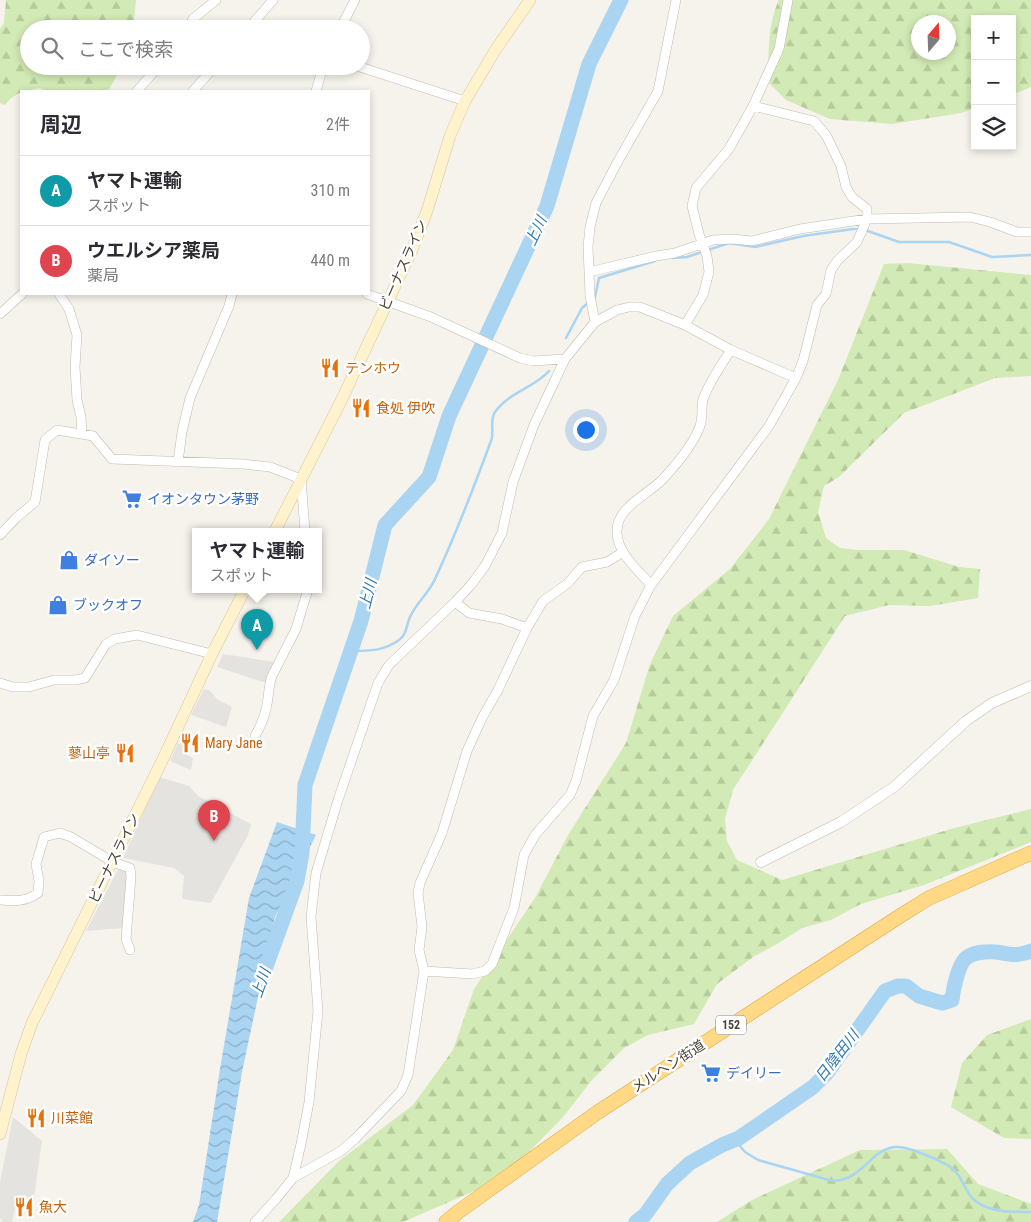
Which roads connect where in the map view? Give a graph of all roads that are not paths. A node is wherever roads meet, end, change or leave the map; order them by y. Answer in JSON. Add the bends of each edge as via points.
{"nodes":[{"id":1,"x":216,"y":0,"type":"edge"},
{"id":2,"x":273,"y":0,"type":"edge"},
{"id":3,"x":355,"y":0,"type":"edge"},
{"id":4,"x":530,"y":0,"type":"edge"},
{"id":5,"x":676,"y":0,"type":"edge"},
{"id":6,"x":788,"y":0,"type":"edge"},
{"id":7,"x":195,"y":20,"type":"edge"},
{"id":8,"x":256,"y":20,"type":"edge"},
{"id":9,"x":345,"y":20,"type":"edge"},
{"id":10,"x":370,"y":70,"type":"edge"},
{"id":11,"x":151,"y":75,"type":"edge"},
{"id":12,"x":207,"y":75,"type":"edge"},
{"id":13,"x":320,"y":75,"type":"edge"},
{"id":14,"x":138,"y":90,"type":"edge"},
{"id":15,"x":194,"y":90,"type":"edge"},
{"id":16,"x":316,"y":90,"type":"edge"},
{"id":17,"x":465,"y":101,"type":"junction"},
{"id":18,"x":753,"y":106,"type":"junction"},
{"id":19,"x":866,"y":222,"type":"junction"},
{"id":20,"x":1031,"y":232,"type":"edge"},
{"id":21,"x":703,"y":244,"type":"junction"},
{"id":22,"x":589,"y":272,"type":"junction"},
{"id":23,"x":21,"y":295,"type":"edge"},
{"id":24,"x":60,"y":295,"type":"edge"},
{"id":25,"x":232,"y":295,"type":"edge"},
{"id":26,"x":370,"y":295,"type":"edge"},
{"id":27,"x":387,"y":301,"type":"junction"},
{"id":28,"x":0,"y":314,"type":"edge"},
{"id":29,"x":595,"y":322,"type":"junction"},
{"id":30,"x":685,"y":325,"type":"junction"},
{"id":31,"x":731,"y":350,"type":"junction"},
{"id":32,"x":565,"y":359,"type":"junction"},
{"id":33,"x":796,"y":378,"type":"junction"},
{"id":34,"x":82,"y":434,"type":"junction"},
{"id":35,"x":178,"y":462,"type":"junction"},
{"id":36,"x":301,"y":479,"type":"junction"},
{"id":37,"x":276,"y":528,"type":"edge"},
{"id":38,"x":305,"y":528,"type":"edge"},
{"id":39,"x":0,"y":535,"type":"edge"},
{"id":40,"x":623,"y":552,"type":"junction"},
{"id":41,"x":651,"y":585,"type":"junction"},
{"id":42,"x":243,"y":593,"type":"edge"},
{"id":43,"x":307,"y":593,"type":"edge"},
{"id":44,"x":455,"y":602,"type":"junction"},
{"id":45,"x":527,"y":628,"type":"junction"},
{"id":46,"x":212,"y":654,"type":"junction"},
{"id":47,"x":0,"y":683,"type":"edge"},
{"id":48,"x":1031,"y":686,"type":"edge"},
{"id":49,"x":255,"y":736,"type":"dead end"},
{"id":50,"x":1031,"y":854,"type":"edge"},
{"id":51,"x":112,"y":862,"type":"junction"},
{"id":52,"x":760,"y":862,"type":"dead end"},
{"id":53,"x":0,"y":900,"type":"edge"},
{"id":54,"x":130,"y":950,"type":"dead end"},
{"id":55,"x":424,"y":971,"type":"junction"},
{"id":56,"x":0,"y":1134,"type":"edge"},
{"id":57,"x":293,"y":1178,"type":"junction"},
{"id":58,"x":254,"y":1222,"type":"edge"},
{"id":59,"x":446,"y":1222,"type":"edge"}],
"edges":[{"from":1,"to":7,"type":"street"},
{"from":2,"to":8,"type":"street"},
{"from":3,"to":9,"type":"street"},
{"from":4,"to":17,"type":"main road","name":"ビーナスライン","via":[[496,48]]},
{"from":5,"to":22,"type":"street","via":[[658,91],[596,203],[590,227]]},
{"from":6,"to":18,"type":"street","via":[[779,49]]},
{"from":10,"to":17,"type":"street"},
{"from":11,"to":14,"type":"street"},
{"from":12,"to":15,"type":"street"},
{"from":13,"to":16,"type":"street"},
{"from":17,"to":27,"type":"main road","name":"ビーナスライン","via":[[412,250]]},
{"from":18,"to":19,"type":"street","via":[[814,122],[826,135],[841,166],[846,188],[867,209]]},
{"from":18,"to":21,"type":"street","via":[[729,149],[696,188],[692,206]]},
{"from":19,"to":20,"type":"street","via":[[970,217],[1018,232]]},
{"from":19,"to":21,"type":"street","via":[[800,229],[752,241],[720,239]]},
{"from":19,"to":33,"type":"street","via":[[857,242],[831,270],[826,294],[817,305]]},
{"from":21,"to":22,"type":"street"},
{"from":21,"to":30,"type":"street","via":[[709,272],[707,286]]},
{"from":22,"to":29,"type":"street"},
{"from":23,"to":28,"type":"street"},
{"from":24,"to":34,"type":"street","via":[[69,309],[77,335],[76,400]]},
{"from":25,"to":35,"type":"street","via":[[190,398]]},
{"from":26,"to":27,"type":"street"},
{"from":27,"to":32,"type":"street","via":[[520,358]]},
{"from":27,"to":36,"type":"main road","name":"ビーナスライン","via":[[342,400]]},
{"from":29,"to":30,"type":"street","via":[[617,310],[640,308]]},
{"from":29,"to":32,"type":"street"},
{"from":30,"to":31,"type":"street"},
{"from":31,"to":33,"type":"street"},
{"from":31,"to":40,"type":"street","via":[[703,398],[700,424],[694,438],[663,479],[627,508],[618,520],[617,533]]},
{"from":32,"to":44,"type":"street","via":[[534,425],[513,482],[502,533],[485,566]]},
{"from":33,"to":41,"type":"street","via":[[769,426]]},
{"from":34,"to":35,"type":"street","via":[[93,436],[112,459]]},
{"from":34,"to":39,"type":"street","via":[[57,430],[45,440],[35,502]]},
{"from":35,"to":36,"type":"street","via":[[270,467]]},
{"from":36,"to":37,"type":"main road","name":"ビーナスライン"},
{"from":36,"to":38,"type":"street"},
{"from":40,"to":41,"type":"street"},
{"from":40,"to":45,"type":"street","via":[[607,562],[582,567],[567,584],[543,601]]},
{"from":41,"to":55,"type":"street","via":[[636,616],[614,680],[593,716],[570,795],[535,834],[524,855],[514,908],[492,964],[485,972],[472,974]]},
{"from":42,"to":46,"type":"main road","name":"ビーナスライン"},
{"from":43,"to":49,"type":"street","via":[[296,629],[269,684],[267,707]]},
{"from":44,"to":45,"type":"street","via":[[469,612]]},
{"from":44,"to":57,"type":"street","via":[[402,651],[378,683],[316,873],[311,917],[318,1011],[309,1102]]},
{"from":45,"to":55,"type":"street","via":[[467,751],[442,834],[420,883],[420,950]]},
{"from":46,"to":47,"type":"street","via":[[137,635],[106,644],[85,678],[54,680],[29,687]]},
{"from":46,"to":51,"type":"main road","name":"ビーナスライン"},
{"from":48,"to":52,"type":"street","via":[[992,703],[966,721],[894,787],[841,822]]},
{"from":50,"to":59,"type":"highway","name":"メルヘン街道","number":"152","via":[[930,898],[891,921],[598,1112]]},
{"from":51,"to":53,"type":"street","via":[[72,837],[60,833],[44,837],[36,864],[38,893],[19,901]]},
{"from":51,"to":54,"type":"street","via":[[130,868],[126,939]]},
{"from":51,"to":56,"type":"main road","name":"ビーナスライン","via":[[26,1036]]},
{"from":55,"to":57,"type":"street","via":[[408,1076],[400,1091],[341,1151]]},
{"from":57,"to":58,"type":"street"}]}
